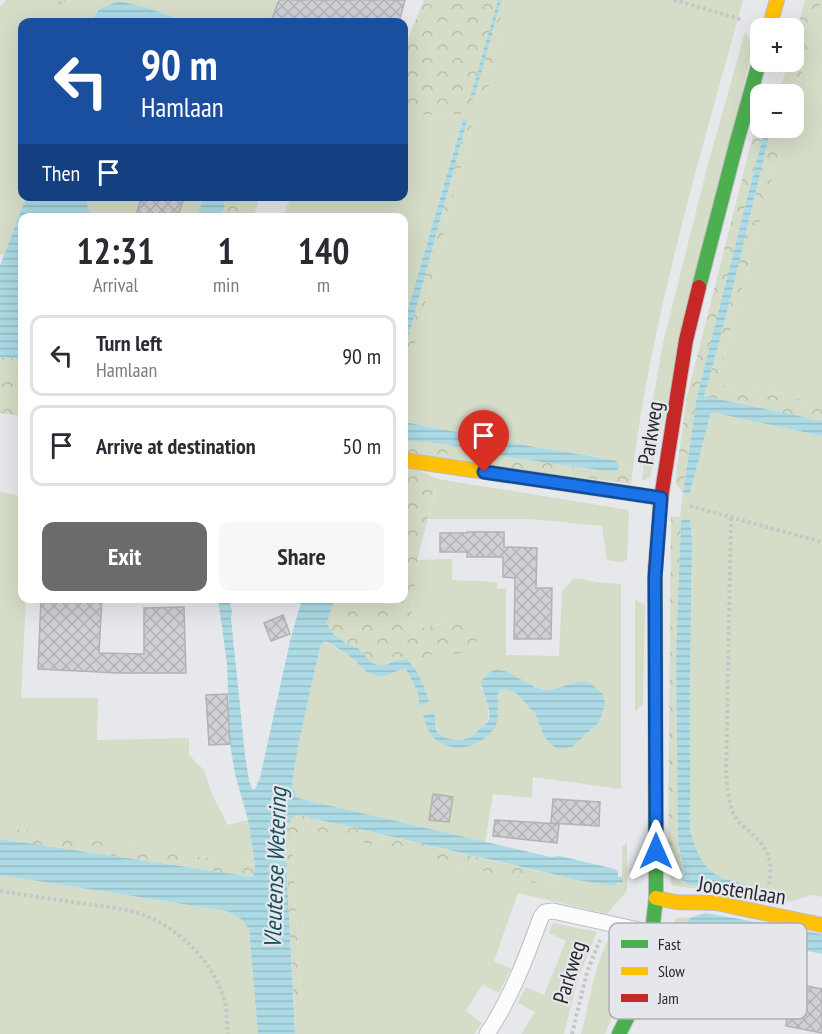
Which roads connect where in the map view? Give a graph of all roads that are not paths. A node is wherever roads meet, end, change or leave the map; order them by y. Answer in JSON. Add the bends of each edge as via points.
{"nodes":[{"id":1,"x":777,"y":0,"type":"edge"},
{"id":2,"x":772,"y":18,"type":"edge"},
{"id":3,"x":756,"y":72,"type":"edge"},
{"id":4,"x":408,"y":461,"type":"edge"},
{"id":5,"x":661,"y":498,"type":"junction"},
{"id":6,"x":656,"y":898,"type":"junction"},
{"id":7,"x":653,"y":923,"type":"edge"},
{"id":8,"x":609,"y":924,"type":"edge"},
{"id":9,"x":822,"y":925,"type":"edge"},
{"id":10,"x":627,"y":1019,"type":"edge"},
{"id":11,"x":487,"y":1034,"type":"edge"},
{"id":12,"x":620,"y":1034,"type":"edge"}],
"edges":[{"from":1,"to":2,"type":"street"},
{"from":3,"to":5,"type":"street","name":"Parkweg","via":[[686,340]]},
{"from":4,"to":5,"type":"street"},
{"from":5,"to":6,"type":"street","name":"Parkweg","via":[[655,588]]},
{"from":6,"to":7,"type":"street","name":"Parkweg"},
{"from":6,"to":9,"type":"street","name":"Joostenlaan","via":[[716,903]]},
{"from":8,"to":11,"type":"lane","via":[[545,912],[513,988]]},
{"from":10,"to":12,"type":"street","name":"Parkweg"}]}
